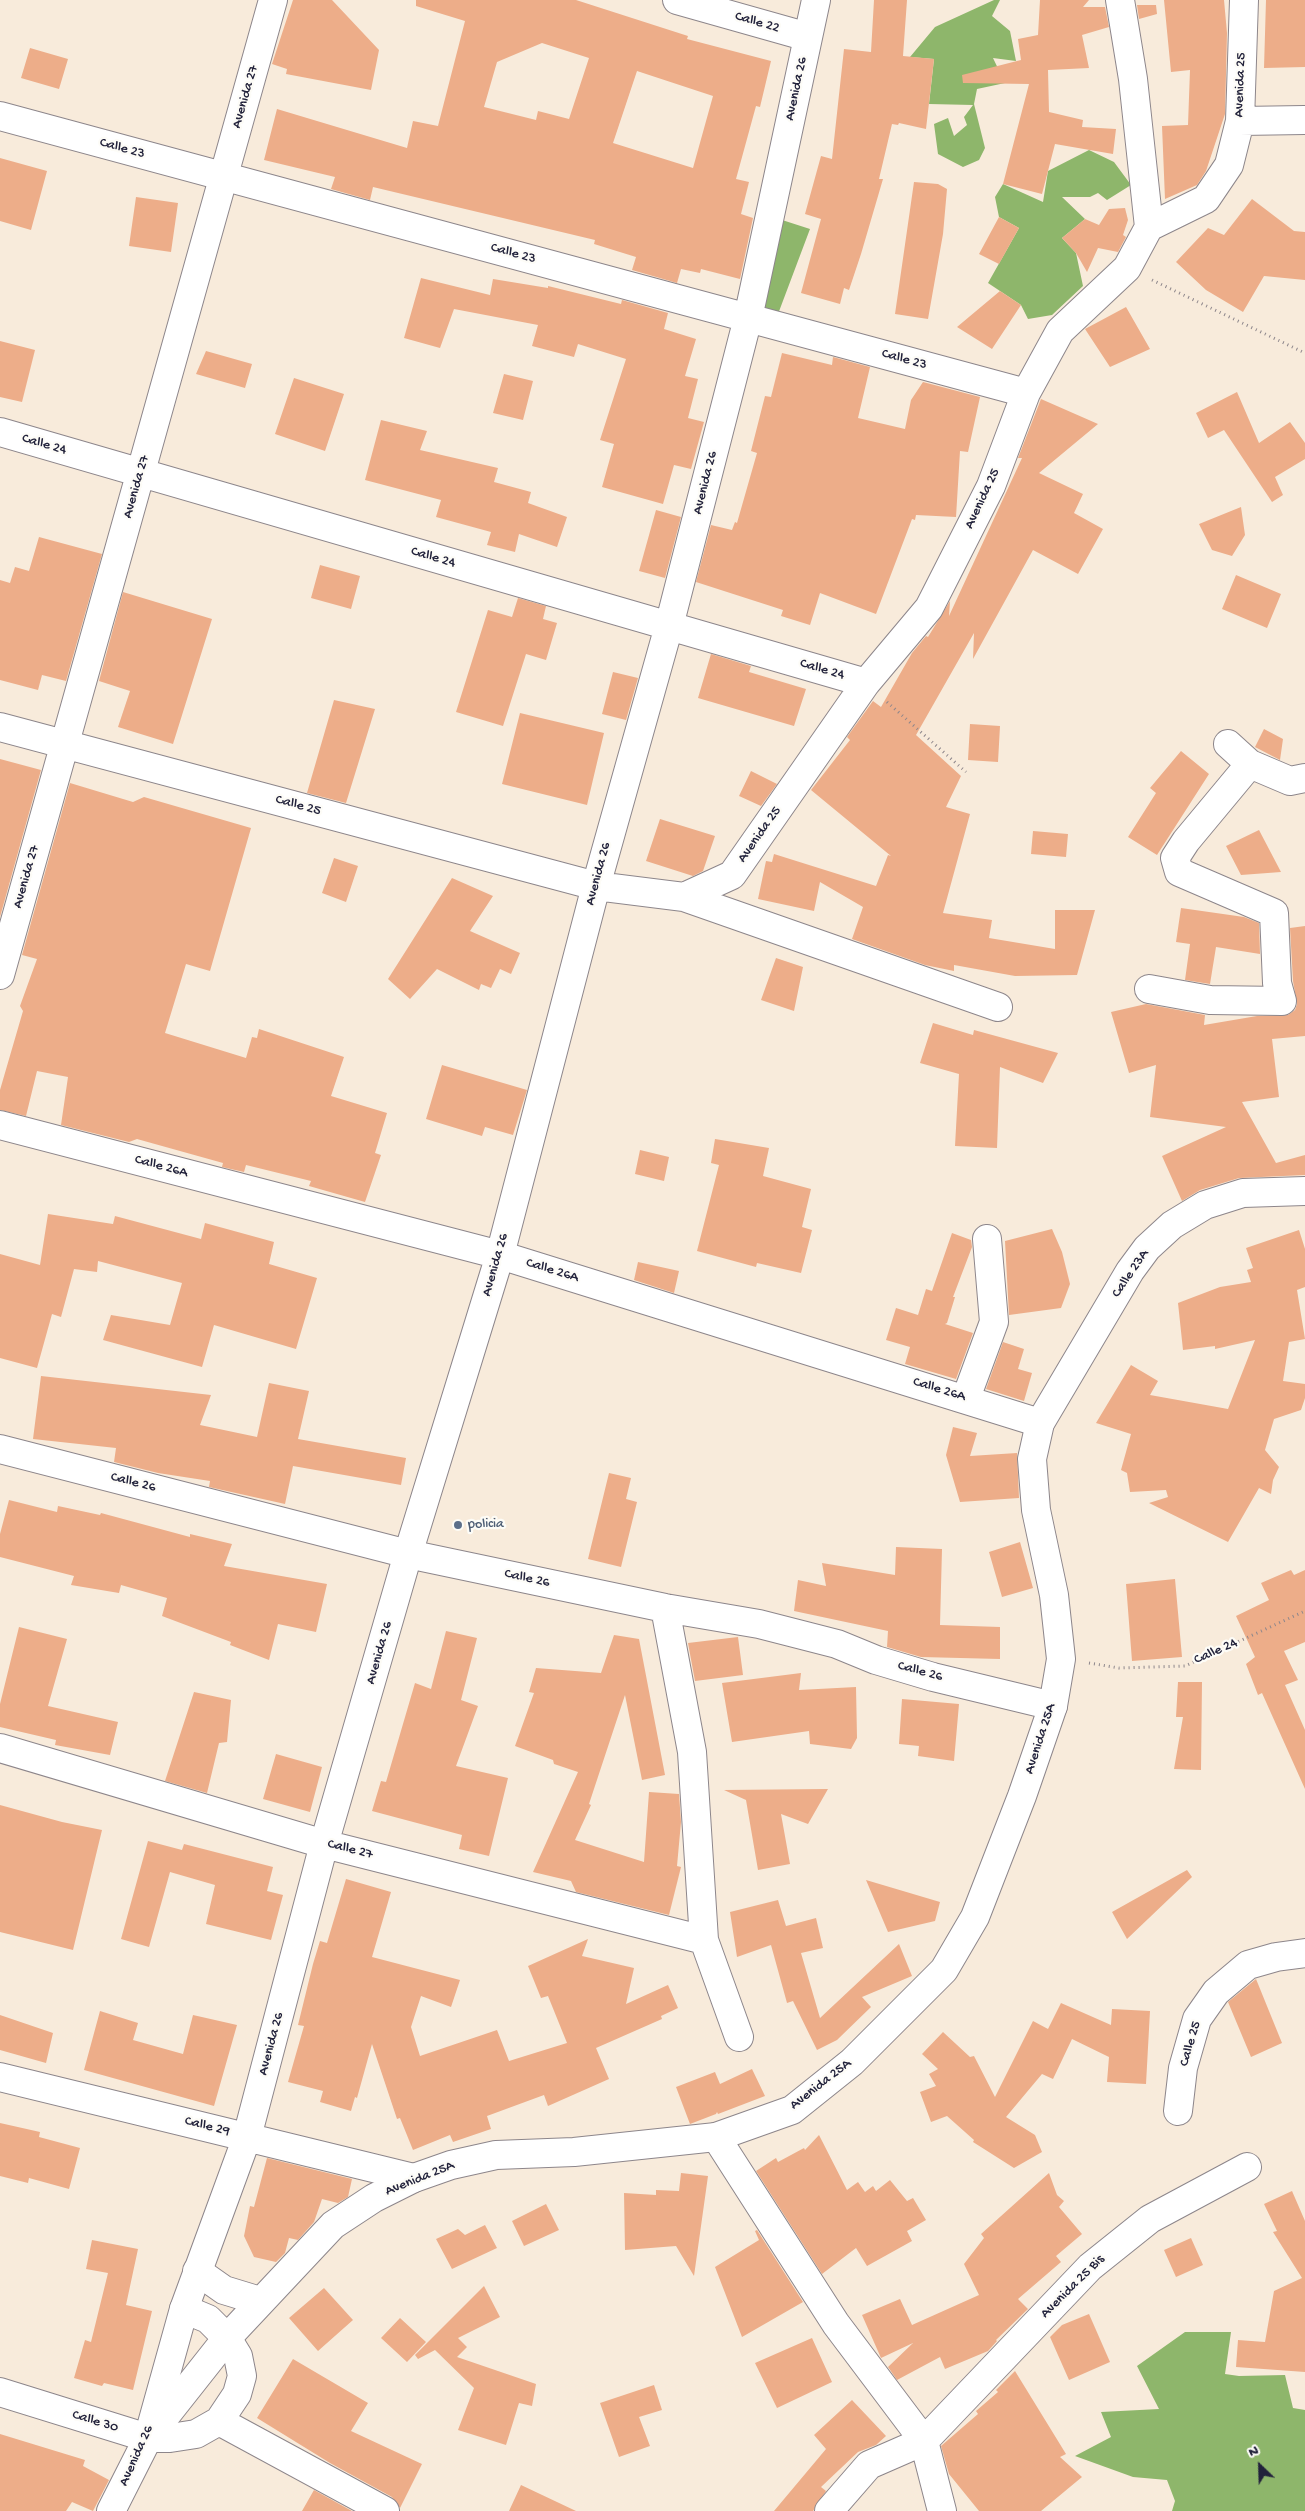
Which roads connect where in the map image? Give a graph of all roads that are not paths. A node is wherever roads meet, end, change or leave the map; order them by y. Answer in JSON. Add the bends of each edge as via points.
{"nodes":[{"id":1,"x":273,"y":0,"type":"edge"},
{"id":2,"x":677,"y":0,"type":"edge"},
{"id":3,"x":816,"y":0,"type":"edge"},
{"id":4,"x":1120,"y":0,"type":"edge"},
{"id":5,"x":1244,"y":0,"type":"edge"},
{"id":6,"x":808,"y":37,"type":"junction"},
{"id":7,"x":0,"y":116,"type":"edge"},
{"id":8,"x":1305,"y":120,"type":"edge"},
{"id":9,"x":1240,"y":121,"type":"junction"},
{"id":10,"x":224,"y":176,"type":"junction"},
{"id":11,"x":1149,"y":227,"type":"junction"},
{"id":12,"x":748,"y":318,"type":"junction"},
{"id":13,"x":1026,"y":392,"type":"junction"},
{"id":14,"x":0,"y":432,"type":"edge"},
{"id":15,"x":141,"y":473,"type":"junction"},
{"id":16,"x":669,"y":626,"type":"junction"},
{"id":17,"x":866,"y":683,"type":"junction"},
{"id":18,"x":0,"y":727,"type":"edge"},
{"id":19,"x":65,"y":744,"type":"junction"},
{"id":20,"x":1228,"y":744,"type":"dead end"},
{"id":21,"x":1250,"y":764,"type":"junction"},
{"id":22,"x":1305,"y":778,"type":"edge"},
{"id":23,"x":596,"y":886,"type":"junction"},
{"id":24,"x":684,"y":897,"type":"junction"},
{"id":25,"x":0,"y":975,"type":"edge"},
{"id":26,"x":1149,"y":989,"type":"dead end"},
{"id":27,"x":1294,"y":998,"type":"edge"},
{"id":28,"x":998,"y":1007,"type":"dead end"},
{"id":29,"x":0,"y":1125,"type":"edge"},
{"id":30,"x":1305,"y":1191,"type":"edge"},
{"id":31,"x":987,"y":1239,"type":"dead end"},
{"id":32,"x":500,"y":1255,"type":"junction"},
{"id":33,"x":966,"y":1398,"type":"junction"},
{"id":34,"x":1040,"y":1423,"type":"junction"},
{"id":35,"x":0,"y":1448,"type":"edge"},
{"id":36,"x":408,"y":1554,"type":"junction"},
{"id":37,"x":664,"y":1608,"type":"junction"},
{"id":38,"x":1053,"y":1706,"type":"junction"},
{"id":39,"x":0,"y":1748,"type":"edge"},
{"id":40,"x":324,"y":1844,"type":"junction"},
{"id":41,"x":704,"y":1940,"type":"junction"},
{"id":42,"x":1305,"y":1953,"type":"edge"},
{"id":43,"x":739,"y":2037,"type":"dead end"},
{"id":44,"x":0,"y":2077,"type":"edge"},
{"id":45,"x":1178,"y":2111,"type":"dead end"},
{"id":46,"x":248,"y":2137,"type":"junction"},
{"id":47,"x":716,"y":2137,"type":"junction"},
{"id":48,"x":1247,"y":2167,"type":"dead end"},
{"id":49,"x":414,"y":2178,"type":"junction"},
{"id":50,"x":197,"y":2270,"type":"junction"},
{"id":51,"x":260,"y":2301,"type":"junction"},
{"id":52,"x":184,"y":2309,"type":"junction"},
{"id":53,"x":227,"y":2338,"type":"junction"},
{"id":54,"x":0,"y":2392,"type":"edge"},
{"id":55,"x":219,"y":2421,"type":"junction"},
{"id":56,"x":148,"y":2438,"type":"junction"},
{"id":57,"x":924,"y":2441,"type":"junction"},
{"id":58,"x":111,"y":2511,"type":"edge"},
{"id":59,"x":385,"y":2511,"type":"edge"},
{"id":60,"x":829,"y":2511,"type":"edge"},
{"id":61,"x":942,"y":2511,"type":"edge"}],
"edges":[{"from":1,"to":10,"type":"street","name":"Avenida 27"},
{"from":2,"to":6,"type":"street","name":"Calle 22"},
{"from":3,"to":6,"type":"street","name":"Avenida 26"},
{"from":4,"to":11,"type":"street","via":[[1133,79]]},
{"from":5,"to":9,"type":"street","name":"Avenida 25"},
{"from":6,"to":12,"type":"street","name":"Avenida 26"},
{"from":7,"to":10,"type":"street","name":"Calle 23"},
{"from":8,"to":9,"type":"street"},
{"from":9,"to":11,"type":"street","name":"Avenida 25","via":[[1229,165],[1206,199]]},
{"from":10,"to":12,"type":"street","name":"Calle 23"},
{"from":10,"to":15,"type":"street","name":"Avenida 27"},
{"from":11,"to":13,"type":"street","name":"Avenida 25","via":[[1127,268],[1060,331]]},
{"from":12,"to":13,"type":"street","name":"Calle 23"},
{"from":12,"to":16,"type":"street","name":"Avenida 26"},
{"from":13,"to":17,"type":"street","name":"Avenida 25","via":[[991,486],[929,608]]},
{"from":14,"to":15,"type":"street","name":"Calle 24"},
{"from":15,"to":16,"type":"street","name":"Calle 24"},
{"from":15,"to":19,"type":"street","name":"Avenida 27"},
{"from":16,"to":17,"type":"street","name":"Calle 24"},
{"from":16,"to":23,"type":"street","name":"Avenida 26"},
{"from":17,"to":24,"type":"street","name":"Avenida 25","via":[[732,875]]},
{"from":18,"to":19,"type":"street","name":"Calle 25"},
{"from":19,"to":23,"type":"street","name":"Calle 25"},
{"from":19,"to":25,"type":"street","name":"Avenida 27"},
{"from":20,"to":21,"type":"street"},
{"from":21,"to":22,"type":"street","via":[[1290,781]]},
{"from":21,"to":27,"type":"street","via":[[1174,858],[1179,872],[1274,913],[1278,983]]},
{"from":23,"to":24,"type":"street"},
{"from":23,"to":32,"type":"street","name":"Avenida 26"},
{"from":24,"to":28,"type":"street"},
{"from":26,"to":27,"type":"street","via":[[1210,1000]]},
{"from":29,"to":32,"type":"street","name":"Calle 26A"},
{"from":30,"to":34,"type":"street","name":"Calle 23A","via":[[1243,1193],[1205,1206],[1172,1225],[1147,1248],[1130,1272]]},
{"from":31,"to":33,"type":"street","via":[[994,1322]]},
{"from":32,"to":33,"type":"street","name":"Calle 26A"},
{"from":32,"to":36,"type":"street","name":"Avenida 26"},
{"from":33,"to":34,"type":"street","name":"Calle 26A"},
{"from":34,"to":38,"type":"street","name":"Avenida 25A","via":[[1032,1459],[1036,1510],[1054,1595],[1061,1659]]},
{"from":35,"to":36,"type":"street","name":"Calle 26"},
{"from":36,"to":37,"type":"street","name":"Calle 26"},
{"from":36,"to":40,"type":"street","name":"Avenida 26"},
{"from":37,"to":38,"type":"street","name":"Calle 26","via":[[767,1626],[837,1644],[933,1677]]},
{"from":37,"to":41,"type":"street","via":[[692,1752]]},
{"from":38,"to":47,"type":"street","name":"Avenida 25A","via":[[975,1917],[944,1970],[852,2062],[792,2110]]},
{"from":39,"to":40,"type":"street","name":"Calle 27"},
{"from":40,"to":41,"type":"street","name":"Calle 27"},
{"from":40,"to":46,"type":"street","name":"Avenida 26"},
{"from":41,"to":43,"type":"street"},
{"from":42,"to":45,"type":"street","name":"Calle 25","via":[[1248,1965],[1216,1992],[1197,2019],[1183,2068]]},
{"from":44,"to":46,"type":"street","name":"Calle 29"},
{"from":46,"to":49,"type":"street","name":"Calle 29"},
{"from":46,"to":50,"type":"street","name":"Avenida 26"},
{"from":47,"to":49,"type":"street","name":"Avenida 25A","via":[[574,2152],[496,2155],[451,2165]]},
{"from":47,"to":57,"type":"street","via":[[836,2324]]},
{"from":48,"to":57,"type":"street","name":"Avenida 25 Bis","via":[[1150,2220],[1090,2267]]},
{"from":49,"to":51,"type":"street","name":"Avenida 25A","via":[[374,2198],[333,2225]]},
{"from":50,"to":51,"type":"street","via":[[224,2290]]},
{"from":50,"to":52,"type":"street","name":"Avenida 26"},
{"from":51,"to":53,"type":"street","name":"Avenida 25A"},
{"from":52,"to":53,"type":"street","name":"Calle 30","via":[[208,2319]]},
{"from":52,"to":56,"type":"street","name":"Avenida 26"},
{"from":53,"to":55,"type":"street","name":"Calle 30","via":[[238,2356],[242,2376],[237,2394]]},
{"from":53,"to":56,"type":"street","name":"Avenida 25A"},
{"from":54,"to":56,"type":"street","name":"Calle 30"},
{"from":55,"to":56,"type":"street","name":"Calle 30","via":[[196,2434]]},
{"from":55,"to":59,"type":"street"},
{"from":56,"to":58,"type":"street","name":"Avenida 26"},
{"from":57,"to":60,"type":"street","via":[[869,2465]]},
{"from":57,"to":61,"type":"street"}]}
